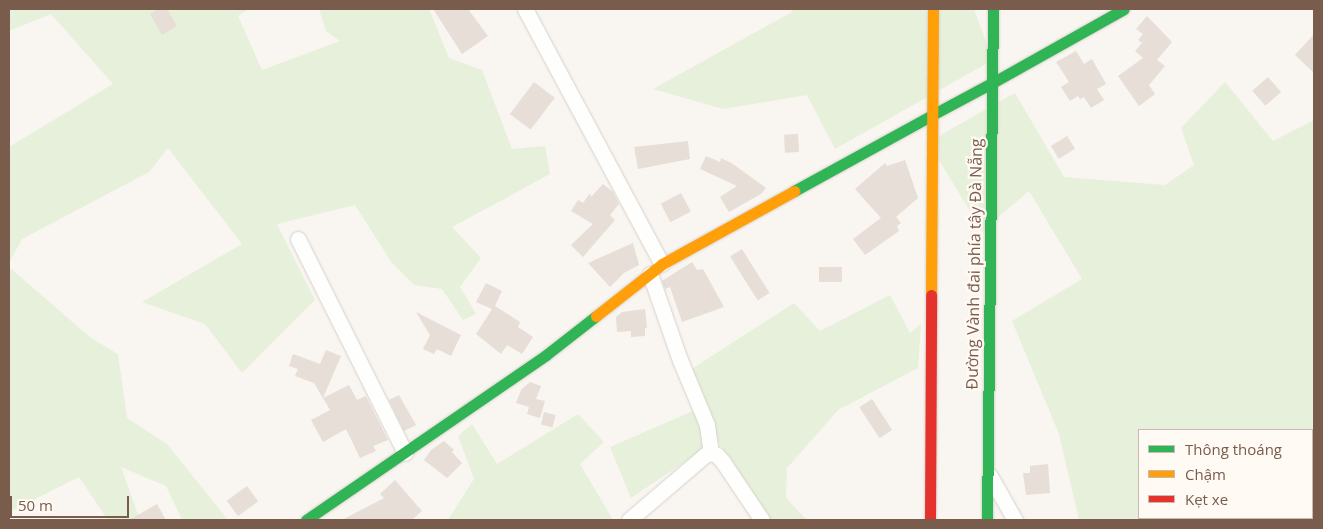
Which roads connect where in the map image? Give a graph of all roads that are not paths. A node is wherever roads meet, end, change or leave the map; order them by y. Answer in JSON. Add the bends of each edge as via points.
{"nodes":[{"id":1,"x":526,"y":9,"type":"edge"},
{"id":2,"x":933,"y":9,"type":"edge"},
{"id":3,"x":993,"y":9,"type":"edge"},
{"id":4,"x":1124,"y":9,"type":"edge"},
{"id":5,"x":992,"y":83,"type":"junction"},
{"id":6,"x":932,"y":116,"type":"junction"},
{"id":7,"x":298,"y":240,"type":"dead end"},
{"id":8,"x":656,"y":269,"type":"junction"},
{"id":9,"x":405,"y":453,"type":"junction"},
{"id":10,"x":711,"y":453,"type":"junction"},
{"id":11,"x":988,"y":473,"type":"junction"},
{"id":12,"x":306,"y":520,"type":"edge"},
{"id":13,"x":629,"y":520,"type":"edge"},
{"id":14,"x":762,"y":520,"type":"edge"},
{"id":15,"x":930,"y":520,"type":"edge"},
{"id":16,"x":987,"y":520,"type":"edge"},
{"id":17,"x":1015,"y":520,"type":"edge"}],
"edges":[{"from":1,"to":8,"type":"street"},
{"from":2,"to":6,"type":"main road"},
{"from":3,"to":5,"type":"main road","name":"Đường Vành đai phía tây Đà Nẵng"},
{"from":4,"to":5,"type":"main road"},
{"from":5,"to":6,"type":"main road"},
{"from":5,"to":11,"type":"main road","name":"Đường Vành đai phía tây Đà Nẵng"},
{"from":6,"to":8,"type":"main road"},
{"from":6,"to":15,"type":"main road"},
{"from":7,"to":9,"type":"street"},
{"from":8,"to":9,"type":"main road","via":[[546,355]]},
{"from":8,"to":10,"type":"street","via":[[680,360],[707,425]]},
{"from":9,"to":12,"type":"main road"},
{"from":10,"to":13,"type":"street"},
{"from":10,"to":14,"type":"street","via":[[723,462]]},
{"from":11,"to":16,"type":"main road","name":"Đường Vành đai phía tây Đà Nẵng"},
{"from":11,"to":17,"type":"street"}]}
